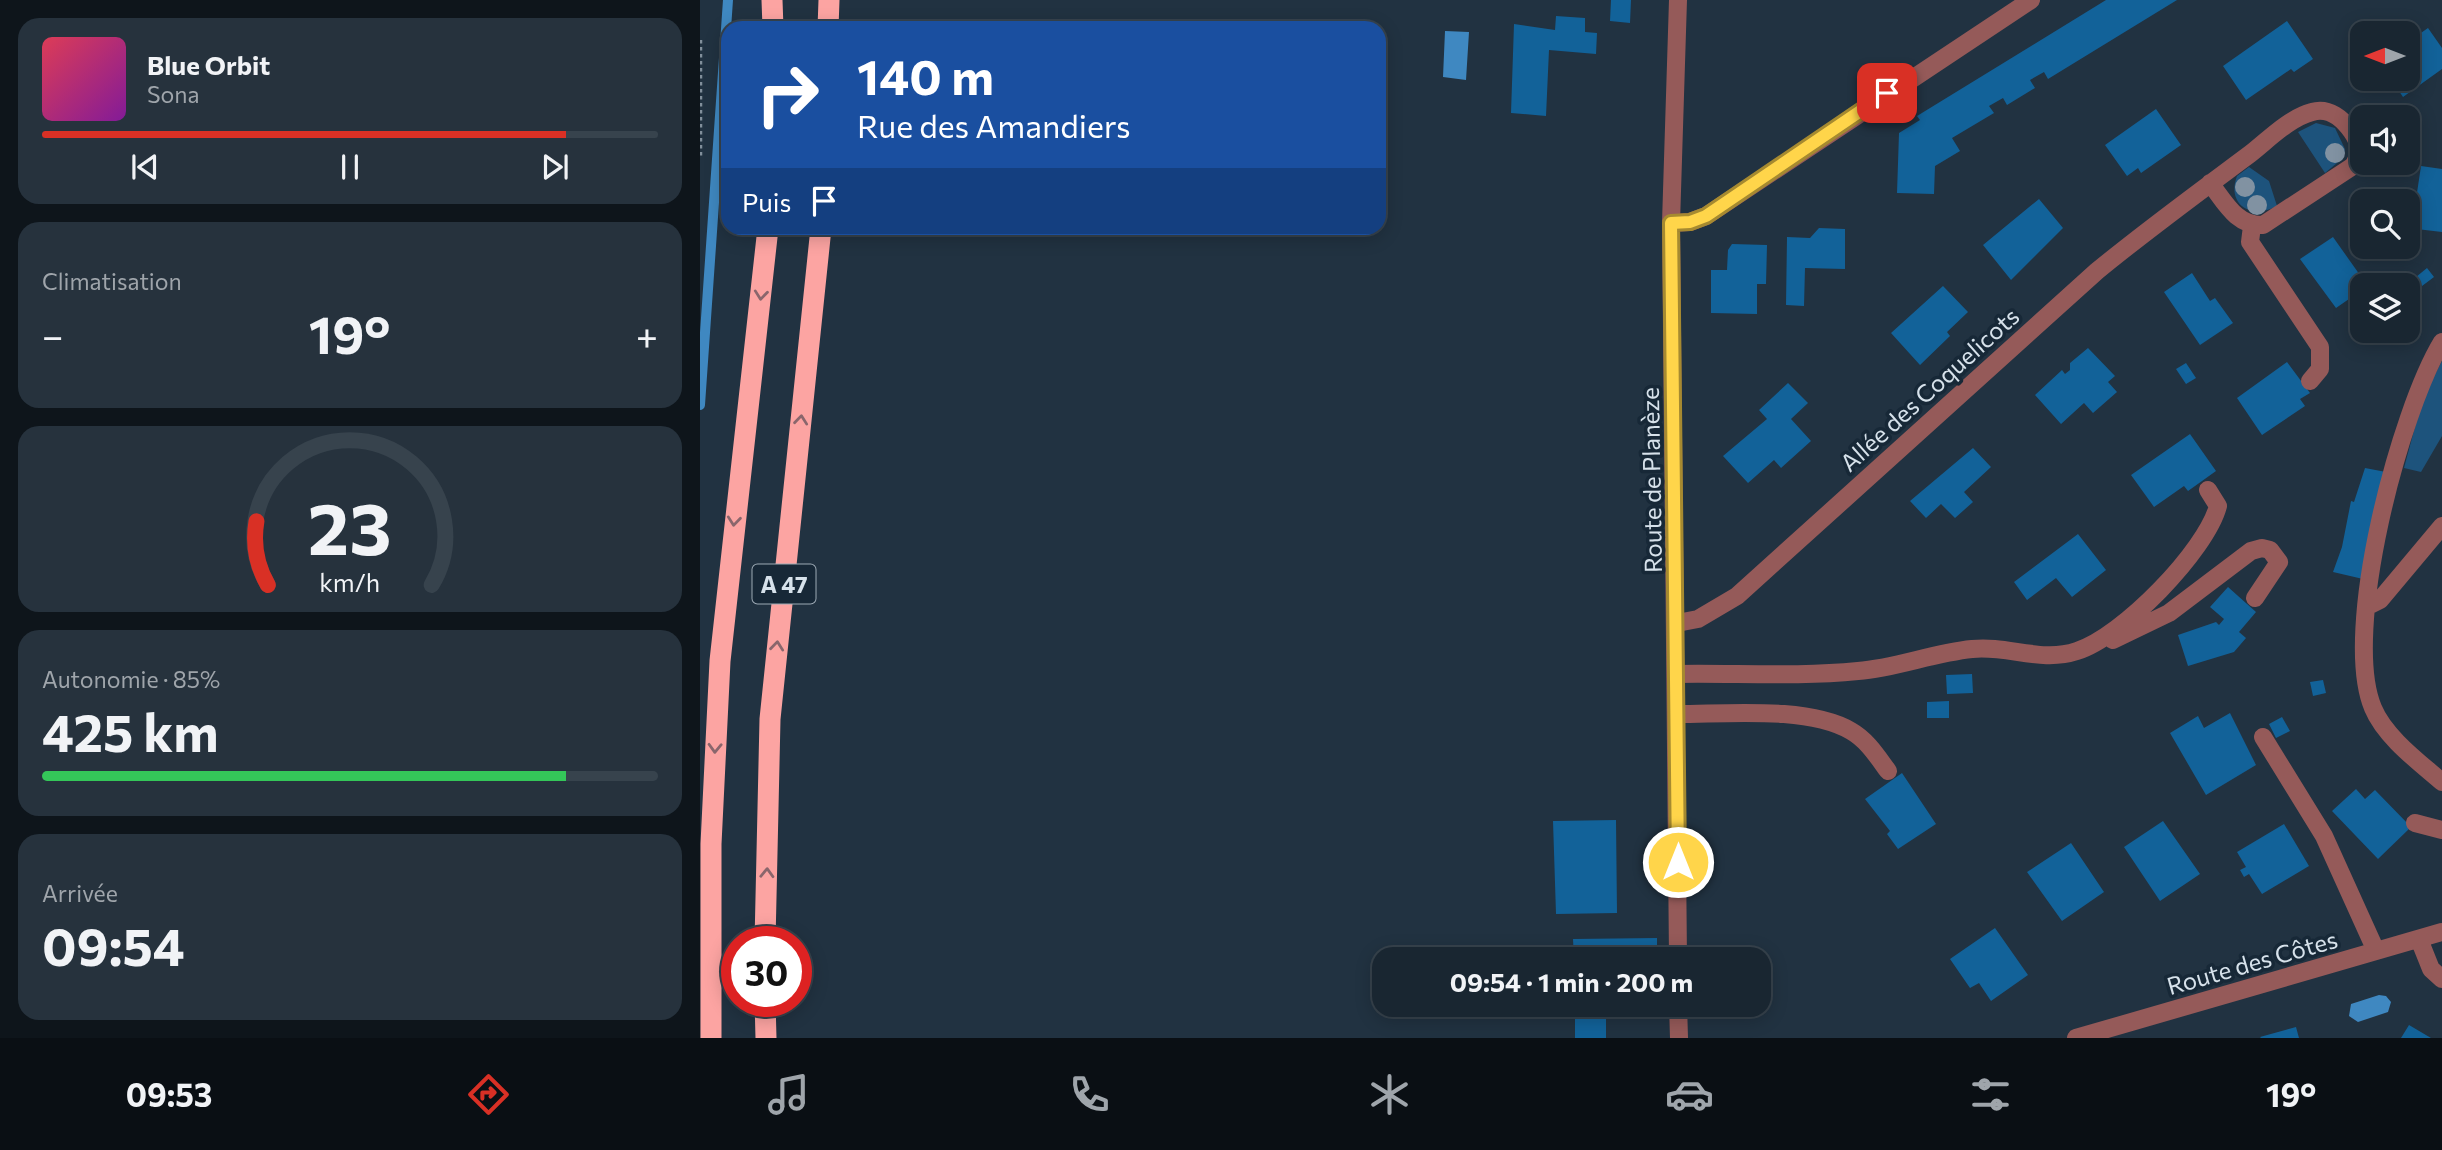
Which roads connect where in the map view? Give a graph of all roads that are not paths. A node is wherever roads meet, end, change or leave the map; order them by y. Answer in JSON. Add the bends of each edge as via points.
{"nodes":[{"id":1,"x":772,"y":0,"type":"edge"},
{"id":2,"x":829,"y":0,"type":"edge"},
{"id":3,"x":1678,"y":0,"type":"edge"},
{"id":4,"x":2031,"y":0,"type":"edge"},
{"id":5,"x":773,"y":21,"type":"edge"},
{"id":6,"x":828,"y":21,"type":"edge"},
{"id":7,"x":2210,"y":183,"type":"junction"},
{"id":8,"x":1671,"y":223,"type":"junction"},
{"id":9,"x":2252,"y":226,"type":"junction"},
{"id":10,"x":767,"y":235,"type":"edge"},
{"id":11,"x":820,"y":235,"type":"edge"},
{"id":12,"x":2442,"y":342,"type":"edge"},
{"id":13,"x":2310,"y":381,"type":"dead end"},
{"id":14,"x":2208,"y":489,"type":"dead end"},
{"id":15,"x":2442,"y":526,"type":"edge"},
{"id":16,"x":2255,"y":598,"type":"dead end"},
{"id":17,"x":2366,"y":607,"type":"junction"},
{"id":18,"x":1676,"y":623,"type":"junction"},
{"id":19,"x":2096,"y":644,"type":"junction"},
{"id":20,"x":1677,"y":674,"type":"junction"},
{"id":21,"x":1678,"y":714,"type":"junction"},
{"id":22,"x":2263,"y":737,"type":"dead end"},
{"id":23,"x":1888,"y":771,"type":"dead end"},
{"id":24,"x":2442,"y":782,"type":"edge"},
{"id":25,"x":2415,"y":823,"type":"dead end"},
{"id":26,"x":2442,"y":830,"type":"edge"},
{"id":27,"x":765,"y":926,"type":"edge"},
{"id":28,"x":2442,"y":932,"type":"edge"},
{"id":29,"x":2419,"y":939,"type":"junction"},
{"id":30,"x":1678,"y":947,"type":"edge"},
{"id":31,"x":2376,"y":951,"type":"junction"},
{"id":32,"x":2442,"y":979,"type":"edge"},
{"id":33,"x":765,"y":1017,"type":"edge"},
{"id":34,"x":1678,"y":1017,"type":"edge"},
{"id":35,"x":711,"y":1038,"type":"edge"},
{"id":36,"x":766,"y":1038,"type":"edge"},
{"id":37,"x":1678,"y":1038,"type":"edge"},
{"id":38,"x":2076,"y":1038,"type":"edge"}],
"edges":[{"from":1,"to":5,"type":"highway"},
{"from":2,"to":6,"type":"highway"},
{"from":3,"to":8,"type":"street","name":"Route de Planèze"},
{"from":4,"to":8,"type":"street","via":[[1706,216]]},
{"from":7,"to":9,"type":"street","via":[[2240,221]]},
{"from":7,"to":9,"type":"street","name":"Allée des Coquelicots","via":[[2313,111],[2337,116],[2347,124],[2359,145],[2353,166],[2274,220]]},
{"from":7,"to":18,"type":"street","name":"Allée des Coquelicots","via":[[2097,271],[1737,596],[1698,619]]},
{"from":8,"to":18,"type":"street","name":"Route de Planèze"},
{"from":9,"to":13,"type":"street","via":[[2250,242],[2320,347],[2320,369]]},
{"from":10,"to":35,"type":"highway","number":"A 47","one_way":true,"via":[[720,661],[711,844]]},
{"from":27,"to":11,"type":"highway","number":"A 47","one_way":true,"via":[[770,719]]},
{"from":12,"to":17,"type":"street","via":[[2424,371],[2408,414]]},
{"from":14,"to":19,"type":"street","via":[[2218,506],[2208,530],[2145,604]]},
{"from":15,"to":17,"type":"street","via":[[2380,600]]},
{"from":16,"to":19,"type":"street","via":[[2279,562],[2270,550],[2262,548],[2146,626]]},
{"from":17,"to":24,"type":"street","via":[[2365,662],[2372,707],[2395,737]]},
{"from":18,"to":20,"type":"street","name":"Route de Planèze"},
{"from":19,"to":20,"type":"street","via":[[2047,656],[1975,648],[1860,671]]},
{"from":20,"to":21,"type":"street","name":"Route de Planèze"},
{"from":21,"to":23,"type":"street","via":[[1822,720],[1853,731]]},
{"from":21,"to":30,"type":"street","name":"Route de Planèze"},
{"from":22,"to":31,"type":"street","via":[[2324,836]]},
{"from":25,"to":26,"type":"street"},
{"from":28,"to":29,"type":"street","name":"Route des Côtes"},
{"from":29,"to":31,"type":"street","name":"Route des Côtes"},
{"from":29,"to":32,"type":"street","via":[[2431,969]]},
{"from":31,"to":38,"type":"street","name":"Route des Côtes"},
{"from":33,"to":36,"type":"highway"},
{"from":34,"to":37,"type":"street"}]}
